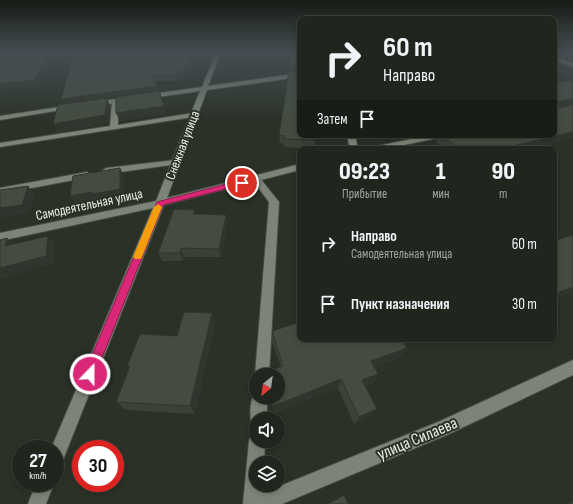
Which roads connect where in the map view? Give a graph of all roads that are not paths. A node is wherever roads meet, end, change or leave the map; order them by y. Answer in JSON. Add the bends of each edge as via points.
{"nodes":[{"id":1,"x":209,"y":77,"type":"edge"},
{"id":2,"x":289,"y":77,"type":"edge"},
{"id":3,"x":204,"y":88,"type":"junction"},
{"id":4,"x":115,"y":101,"type":"junction"},
{"id":5,"x":84,"y":106,"type":"edge"},
{"id":6,"x":76,"y":107,"type":"edge"},
{"id":7,"x":193,"y":115,"type":"junction"},
{"id":8,"x":0,"y":118,"type":"edge"},
{"id":9,"x":114,"y":126,"type":"junction"},
{"id":10,"x":427,"y":138,"type":"edge"},
{"id":11,"x":0,"y":145,"type":"edge"},
{"id":12,"x":389,"y":146,"type":"edge"},
{"id":13,"x":175,"y":162,"type":"junction"},
{"id":14,"x":297,"y":168,"type":"edge"},
{"id":15,"x":256,"y":179,"type":"junction"},
{"id":16,"x":0,"y":191,"type":"edge"},
{"id":17,"x":160,"y":204,"type":"junction"},
{"id":18,"x":0,"y":238,"type":"edge"},
{"id":19,"x":573,"y":367,"type":"edge"},
{"id":20,"x":262,"y":368,"type":"edge"},
{"id":21,"x":63,"y":440,"type":"edge"},
{"id":22,"x":256,"y":448,"type":"edge"},
{"id":23,"x":42,"y":492,"type":"edge"},
{"id":24,"x":37,"y":504,"type":"edge"},
{"id":25,"x":252,"y":504,"type":"edge"},
{"id":26,"x":260,"y":504,"type":"edge"}],
"edges":[{"from":1,"to":3,"type":"street","name":"Снежная улица"},
{"from":2,"to":3,"type":"street"},
{"from":3,"to":4,"type":"street"},
{"from":3,"to":7,"type":"street","name":"Снежная улица"},
{"from":4,"to":5,"type":"street"},
{"from":4,"to":9,"type":"street"},
{"from":6,"to":8,"type":"street"},
{"from":7,"to":9,"type":"street"},
{"from":7,"to":13,"type":"street","name":"Снежная улица"},
{"from":9,"to":11,"type":"street"},
{"from":10,"to":12,"type":"street"},
{"from":13,"to":16,"type":"street","via":[[128,167]]},
{"from":13,"to":17,"type":"street","name":"Снежная улица"},
{"from":14,"to":15,"type":"street","name":"Самодеятельная улица"},
{"from":15,"to":17,"type":"street","name":"Самодеятельная улица"},
{"from":15,"to":20,"type":"street","via":[[274,202]]},
{"from":17,"to":18,"type":"street","name":"Самодеятельная улица"},
{"from":17,"to":21,"type":"street","name":"Снежная улица"},
{"from":19,"to":26,"type":"street","name":"улица Силаева","via":[[443,428]]},
{"from":22,"to":25,"type":"street"},
{"from":23,"to":24,"type":"street"}]}
